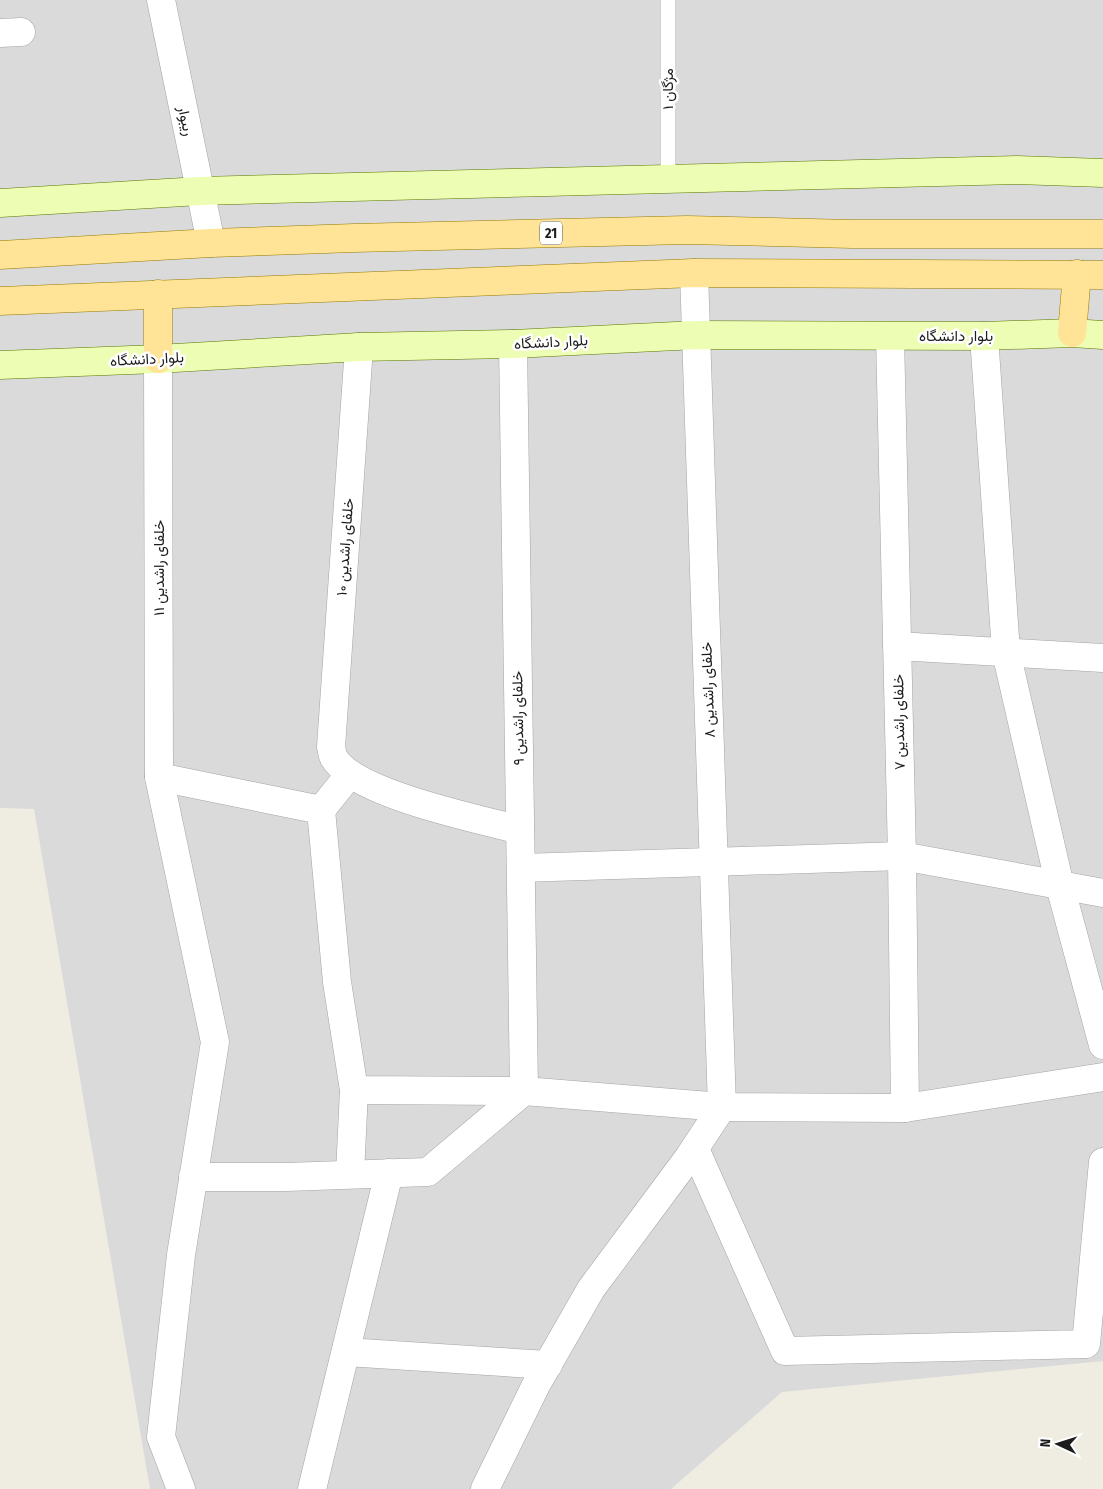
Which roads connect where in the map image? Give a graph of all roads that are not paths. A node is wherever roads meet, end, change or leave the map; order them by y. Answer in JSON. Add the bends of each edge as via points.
{"nodes":[{"id":1,"x":161,"y":0,"type":"edge"},
{"id":2,"x":668,"y":0,"type":"edge"},
{"id":3,"x":1103,"y":173,"type":"edge"},
{"id":4,"x":668,"y":178,"type":"junction"},
{"id":5,"x":200,"y":191,"type":"junction"},
{"id":6,"x":0,"y":203,"type":"edge"},
{"id":7,"x":1103,"y":234,"type":"edge"},
{"id":8,"x":211,"y":243,"type":"junction"},
{"id":9,"x":0,"y":255,"type":"edge"},
{"id":10,"x":694,"y":273,"type":"junction"},
{"id":11,"x":1090,"y":275,"type":"edge"},
{"id":12,"x":158,"y":294,"type":"junction"},
{"id":13,"x":0,"y":301,"type":"edge"},
{"id":14,"x":1072,"y":333,"type":"junction"},
{"id":15,"x":697,"y":335,"type":"junction"},
{"id":16,"x":1103,"y":335,"type":"edge"},
{"id":17,"x":890,"y":336,"type":"junction"},
{"id":18,"x":984,"y":336,"type":"junction"},
{"id":19,"x":513,"y":344,"type":"junction"},
{"id":20,"x":359,"y":346,"type":"junction"},
{"id":21,"x":158,"y":359,"type":"junction"},
{"id":22,"x":0,"y":365,"type":"edge"},
{"id":23,"x":897,"y":646,"type":"junction"},
{"id":24,"x":1006,"y":652,"type":"junction"},
{"id":25,"x":1103,"y":658,"type":"edge"},
{"id":26,"x":350,"y":774,"type":"junction"},
{"id":27,"x":159,"y":777,"type":"junction"},
{"id":28,"x":321,"y":810,"type":"junction"},
{"id":29,"x":520,"y":830,"type":"junction"},
{"id":30,"x":902,"y":856,"type":"junction"},
{"id":31,"x":714,"y":862,"type":"junction"},
{"id":32,"x":521,"y":868,"type":"junction"},
{"id":33,"x":1060,"y":886,"type":"junction"},
{"id":34,"x":1103,"y":893,"type":"edge"},
{"id":35,"x":1103,"y":1045,"type":"edge"},
{"id":36,"x":1103,"y":1077,"type":"edge"},
{"id":37,"x":354,"y":1090,"type":"junction"},
{"id":38,"x":524,"y":1091,"type":"junction"},
{"id":39,"x":722,"y":1107,"type":"junction"},
{"id":40,"x":905,"y":1108,"type":"junction"},
{"id":41,"x":695,"y":1149,"type":"junction"},
{"id":42,"x":1103,"y":1162,"type":"edge"},
{"id":43,"x":389,"y":1173,"type":"junction"},
{"id":44,"x":350,"y":1174,"type":"junction"},
{"id":45,"x":193,"y":1177,"type":"junction"},
{"id":46,"x":346,"y":1352,"type":"junction"},
{"id":47,"x":548,"y":1365,"type":"junction"},
{"id":48,"x":182,"y":1489,"type":"edge"},
{"id":49,"x":312,"y":1489,"type":"edge"},
{"id":50,"x":485,"y":1489,"type":"edge"}],
"edges":[{"from":1,"to":5,"type":"street","name":"ریبوار"},
{"from":2,"to":4,"type":"lane","name":"مژگان ۱"},
{"from":3,"to":4,"type":"main road","via":[[1017,170]]},
{"from":4,"to":5,"type":"main road"},
{"from":5,"to":6,"type":"main road"},
{"from":5,"to":8,"type":"street","name":"ریبوار"},
{"from":7,"to":8,"type":"main road","number":"21","via":[[687,230]]},
{"from":8,"to":9,"type":"main road","number":"21"},
{"from":10,"to":11,"type":"main road"},
{"from":10,"to":12,"type":"main road"},
{"from":10,"to":15,"type":"street","name":"خلفای راشدین ۸"},
{"from":11,"to":14,"type":"main road"},
{"from":12,"to":13,"type":"main road"},
{"from":12,"to":21,"type":"main road"},
{"from":14,"to":16,"type":"main road","name":"بلوار دانشگاه"},
{"from":14,"to":18,"type":"main road","name":"بلوار دانشگاه"},
{"from":15,"to":17,"type":"main road","name":"بلوار دانشگاه"},
{"from":15,"to":19,"type":"main road","name":"بلوار دانشگاه"},
{"from":15,"to":31,"type":"street","name":"خلفای راشدین ۸"},
{"from":17,"to":18,"type":"main road","name":"بلوار دانشگاه"},
{"from":17,"to":23,"type":"street","name":"خلفای راشدین ۷"},
{"from":18,"to":24,"type":"street"},
{"from":19,"to":20,"type":"main road","name":"بلوار دانشگاه"},
{"from":19,"to":29,"type":"street","name":"خلفای راشدین ۹"},
{"from":20,"to":21,"type":"main road","name":"بلوار دانشگاه"},
{"from":20,"to":26,"type":"street","name":"خلفای راشدین ۱۰","via":[[331,747],[334,758]]},
{"from":21,"to":22,"type":"main road","name":"بلوار دانشگاه"},
{"from":21,"to":27,"type":"street","name":"خلفای راشدین ۱۱"},
{"from":23,"to":24,"type":"street"},
{"from":23,"to":30,"type":"street","name":"خلفای راشدین ۷"},
{"from":24,"to":25,"type":"street"},
{"from":24,"to":33,"type":"street"},
{"from":26,"to":28,"type":"street"},
{"from":26,"to":29,"type":"street","via":[[409,799]]},
{"from":27,"to":28,"type":"street"},
{"from":27,"to":45,"type":"street","name":"خلفای راشدین ۱۱","via":[[215,1042]]},
{"from":28,"to":37,"type":"street","via":[[337,982]]},
{"from":29,"to":32,"type":"street","name":"خلفای راشدین ۹"},
{"from":30,"to":31,"type":"street"},
{"from":30,"to":33,"type":"street"},
{"from":30,"to":40,"type":"street","name":"خلفای راشدین ۷"},
{"from":31,"to":32,"type":"street"},
{"from":31,"to":39,"type":"street","name":"خلفای راشدین ۸"},
{"from":32,"to":38,"type":"street","name":"خلفای راشدین ۹"},
{"from":33,"to":34,"type":"street"},
{"from":33,"to":35,"type":"street"},
{"from":36,"to":40,"type":"street"},
{"from":37,"to":38,"type":"street"},
{"from":37,"to":44,"type":"street"},
{"from":38,"to":39,"type":"street"},
{"from":38,"to":43,"type":"street","via":[[428,1172]]},
{"from":39,"to":40,"type":"street"},
{"from":39,"to":41,"type":"street"},
{"from":41,"to":42,"type":"street","via":[[785,1351],[1086,1344]]},
{"from":41,"to":47,"type":"street","via":[[592,1289]]},
{"from":43,"to":44,"type":"street"},
{"from":43,"to":46,"type":"street"},
{"from":44,"to":45,"type":"street"},
{"from":45,"to":48,"type":"street","name":"خلفای راشدین ۱۱","via":[[161,1437]]},
{"from":46,"to":47,"type":"street"},
{"from":46,"to":49,"type":"street"},
{"from":47,"to":50,"type":"street"}]}
